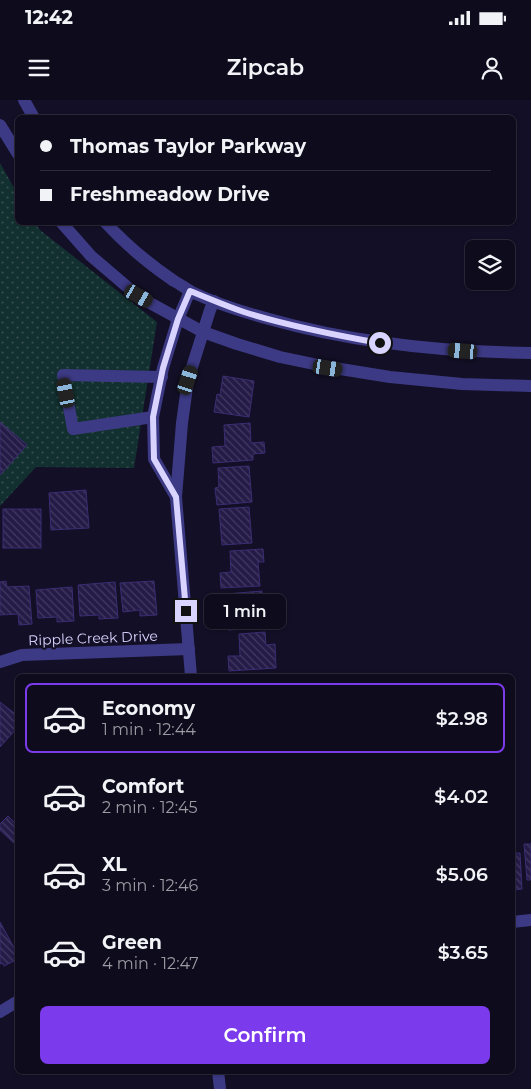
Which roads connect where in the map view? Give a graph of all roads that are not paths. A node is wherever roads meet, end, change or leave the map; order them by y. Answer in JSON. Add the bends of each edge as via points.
{"nodes":[{"id":1,"x":24,"y":100,"type":"edge"},
{"id":2,"x":32,"y":115,"type":"edge"},
{"id":3,"x":0,"y":125,"type":"edge"},
{"id":4,"x":15,"y":149,"type":"edge"},
{"id":5,"x":64,"y":225,"type":"edge"},
{"id":6,"x":108,"y":225,"type":"edge"},
{"id":7,"x":190,"y":291,"type":"junction"},
{"id":8,"x":214,"y":301,"type":"junction"},
{"id":9,"x":178,"y":319,"type":"junction"},
{"id":10,"x":203,"y":332,"type":"junction"},
{"id":11,"x":531,"y":353,"type":"edge"},
{"id":12,"x":162,"y":377,"type":"junction"},
{"id":13,"x":531,"y":386,"type":"edge"},
{"id":14,"x":153,"y":417,"type":"junction"},
{"id":15,"x":176,"y":497,"type":"junction"},
{"id":16,"x":189,"y":649,"type":"junction"},
{"id":17,"x":0,"y":662,"type":"edge"},
{"id":18,"x":191,"y":674,"type":"edge"},
{"id":19,"x":531,"y":920,"type":"edge"},
{"id":20,"x":515,"y":922,"type":"edge"},
{"id":21,"x":15,"y":1003,"type":"edge"},
{"id":22,"x":0,"y":1012,"type":"edge"},
{"id":23,"x":218,"y":1074,"type":"edge"},
{"id":24,"x":220,"y":1089,"type":"edge"}],
"edges":[{"from":1,"to":2,"type":"street"},
{"from":3,"to":4,"type":"street"},
{"from":5,"to":9,"type":"street","via":[[91,256],[139,296]]},
{"from":6,"to":7,"type":"street","via":[[158,270]]},
{"from":7,"to":8,"type":"street"},
{"from":7,"to":9,"type":"street"},
{"from":8,"to":10,"type":"street"},
{"from":8,"to":11,"type":"street","via":[[286,324],[335,335],[396,345]]},
{"from":9,"to":10,"type":"street"},
{"from":9,"to":12,"type":"street"},
{"from":10,"to":13,"type":"street","via":[[280,357],[328,368],[462,384]]},
{"from":10,"to":15,"type":"street","via":[[188,380]]},
{"from":12,"to":14,"type":"street"},
{"from":12,"to":14,"type":"street","via":[[63,375],[74,429]]},
{"from":14,"to":15,"type":"street","via":[[154,459]]},
{"from":15,"to":16,"type":"street"},
{"from":16,"to":17,"type":"street","name":"Ripple Creek Drive","via":[[22,655]]},
{"from":16,"to":18,"type":"street"},
{"from":19,"to":20,"type":"street"},
{"from":21,"to":22,"type":"street"},
{"from":23,"to":24,"type":"street"}]}
